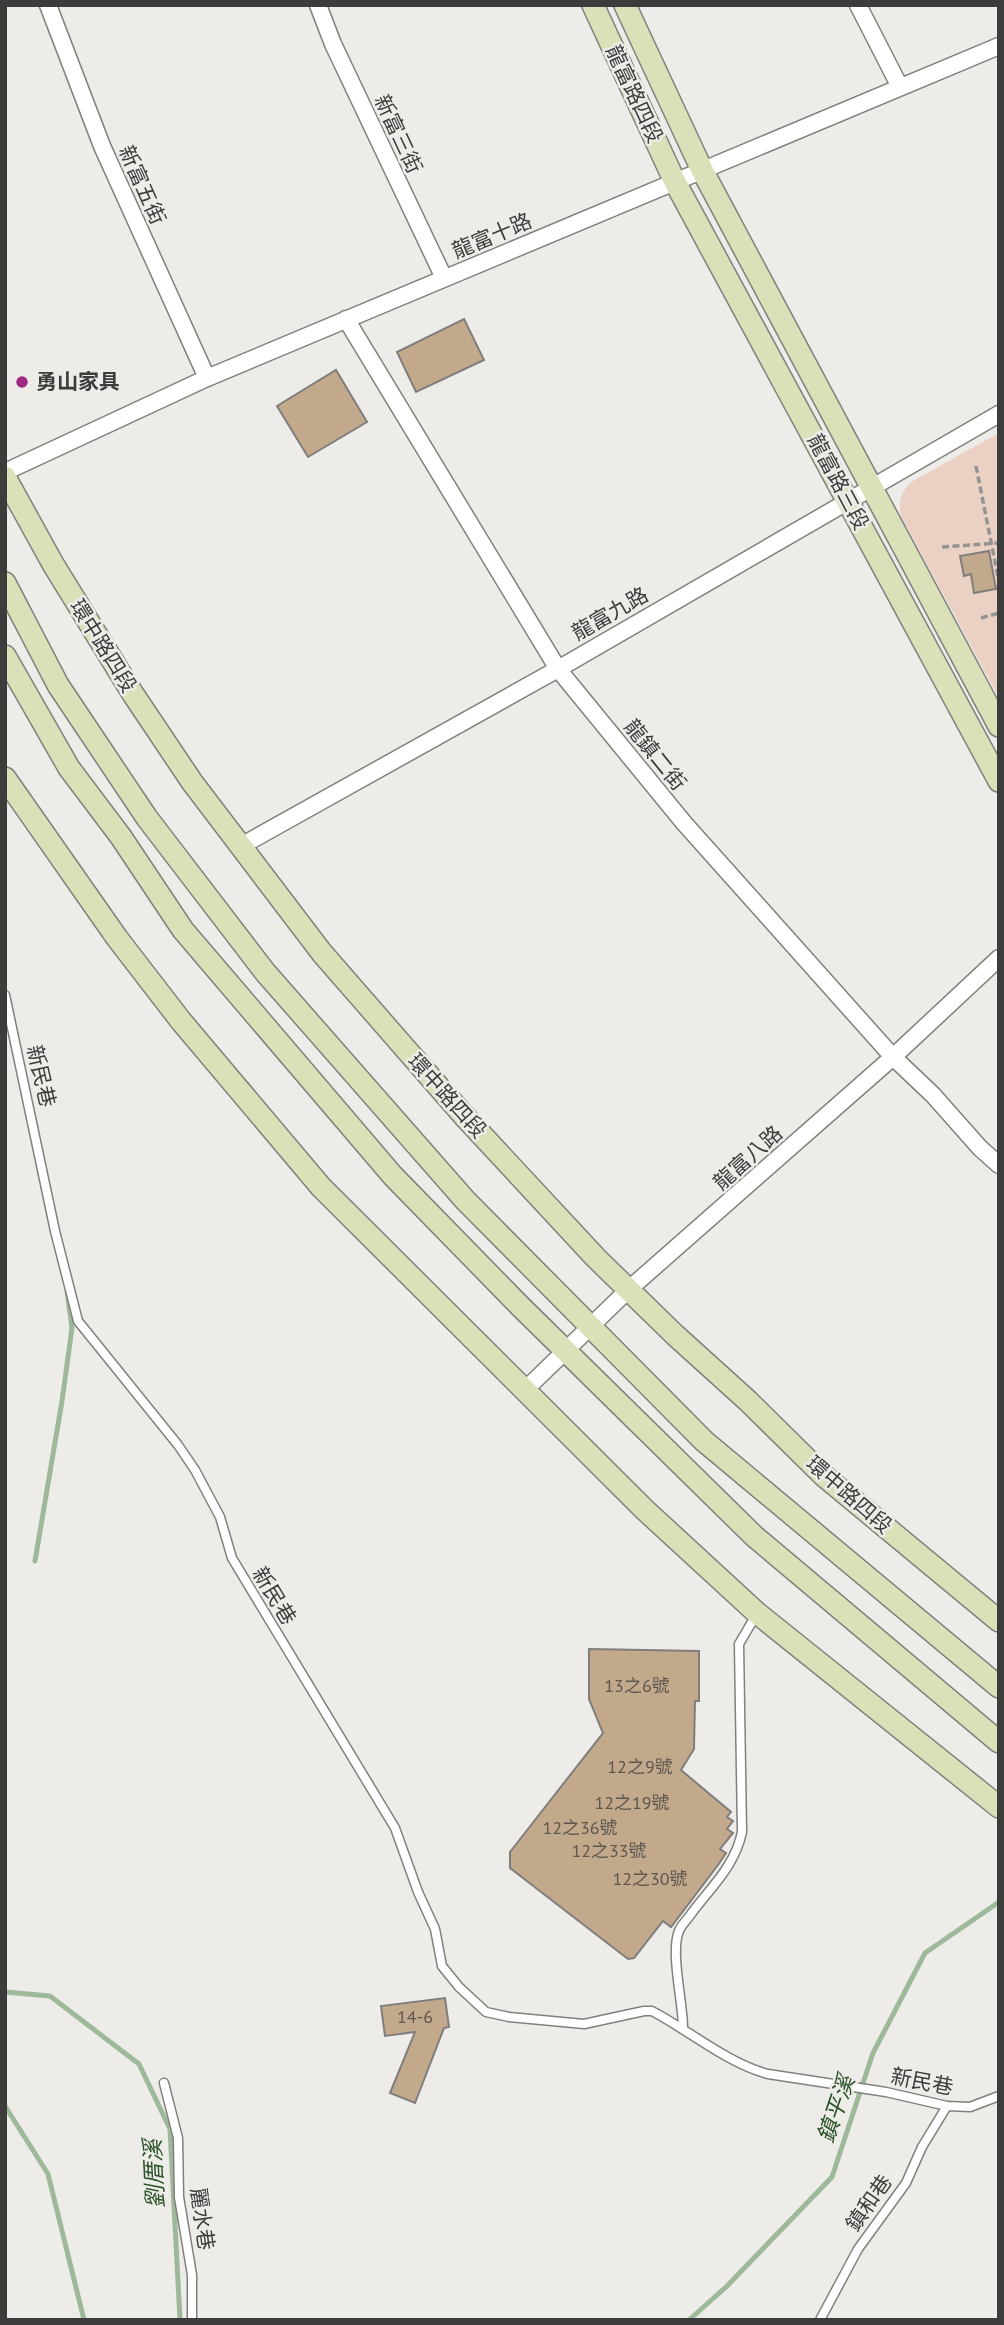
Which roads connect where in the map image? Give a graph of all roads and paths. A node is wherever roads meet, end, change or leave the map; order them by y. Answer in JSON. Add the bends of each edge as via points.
{"nodes":[{"id":1,"x":48,"y":5,"type":"edge"},
{"id":2,"x":318,"y":5,"type":"edge"},
{"id":3,"x":593,"y":5,"type":"edge"},
{"id":4,"x":625,"y":5,"type":"edge"},
{"id":5,"x":858,"y":5,"type":"edge"},
{"id":6,"x":999,"y":46,"type":"edge"},
{"id":7,"x":900,"y":87,"type":"junction"},
{"id":8,"x":702,"y":170,"type":"junction"},
{"id":9,"x":676,"y":182,"type":"junction"},
{"id":10,"x":444,"y":278,"type":"junction"},
{"id":11,"x":346,"y":320,"type":"junction"},
{"id":12,"x":206,"y":378,"type":"junction"},
{"id":13,"x":999,"y":414,"type":"edge"},
{"id":14,"x":976,"y":466,"type":"dead end"},
{"id":15,"x":5,"y":474,"type":"edge"},
{"id":16,"x":871,"y":488,"type":"junction"},
{"id":17,"x":848,"y":501,"type":"junction"},
{"id":18,"x":990,"y":543,"type":"junction"},
{"id":19,"x":999,"y":543,"type":"edge"},
{"id":20,"x":942,"y":547,"type":"dead end"},
{"id":21,"x":999,"y":582,"type":"edge"},
{"id":22,"x":5,"y":583,"type":"edge"},
{"id":23,"x":999,"y":613,"type":"edge"},
{"id":24,"x":981,"y":618,"type":"dead end"},
{"id":25,"x":5,"y":656,"type":"edge"},
{"id":26,"x":558,"y":669,"type":"junction"},
{"id":27,"x":999,"y":726,"type":"edge"},
{"id":28,"x":5,"y":779,"type":"edge"},
{"id":29,"x":999,"y":781,"type":"edge"},
{"id":30,"x":241,"y":846,"type":"junction"},
{"id":31,"x":999,"y":958,"type":"edge"},
{"id":32,"x":5,"y":995,"type":"edge"},
{"id":33,"x":893,"y":1057,"type":"junction"},
{"id":34,"x":999,"y":1166,"type":"edge"},
{"id":35,"x":628,"y":1290,"type":"junction"},
{"id":36,"x":590,"y":1325,"type":"junction"},
{"id":37,"x":566,"y":1351,"type":"junction"},
{"id":38,"x":526,"y":1390,"type":"junction"},
{"id":39,"x":757,"y":1613,"type":"junction"},
{"id":40,"x":999,"y":1621,"type":"edge"},
{"id":41,"x":999,"y":1687,"type":"edge"},
{"id":42,"x":999,"y":1742,"type":"edge"},
{"id":43,"x":999,"y":1807,"type":"edge"},
{"id":44,"x":683,"y":2028,"type":"junction"},
{"id":45,"x":164,"y":2082,"type":"dead end"},
{"id":46,"x":999,"y":2096,"type":"edge"},
{"id":47,"x":947,"y":2106,"type":"junction"},
{"id":48,"x":192,"y":2320,"type":"edge"},
{"id":49,"x":820,"y":2320,"type":"edge"}],
"edges":[{"from":1,"to":12,"type":"street","name":"新富五街","via":[[102,146]]},
{"from":2,"to":10,"type":"street","name":"新富三街"},
{"from":3,"to":9,"type":"street","name":"龍富路四段"},
{"from":4,"to":8,"type":"street","name":"龍富路四段"},
{"from":5,"to":7,"type":"street"},
{"from":6,"to":7,"type":"street","name":"龍富十路"},
{"from":7,"to":8,"type":"street","name":"龍富十路"},
{"from":8,"to":9,"type":"street","name":"龍富十路"},
{"from":8,"to":16,"type":"street","name":"龍富路三段"},
{"from":9,"to":10,"type":"street","name":"龍富十路"},
{"from":9,"to":17,"type":"street","name":"龍富路三段"},
{"from":10,"to":11,"type":"street","name":"龍富十路"},
{"from":11,"to":12,"type":"street","name":"龍富十路"},
{"from":11,"to":26,"type":"street","name":"龍鎮二街"},
{"from":12,"to":15,"type":"street","name":"龍富十路"},
{"from":13,"to":16,"type":"street","name":"龍富九路"},
{"from":14,"to":18,"type":"path"},
{"from":15,"to":30,"type":"street","name":"環中路四段","via":[[113,663]]},
{"from":16,"to":17,"type":"street","name":"龍富九路"},
{"from":16,"to":27,"type":"street","name":"龍富路三段"},
{"from":17,"to":26,"type":"street","name":"龍富九路"},
{"from":17,"to":29,"type":"street","name":"龍富路三段"},
{"from":18,"to":19,"type":"path"},
{"from":18,"to":20,"type":"path"},
{"from":18,"to":21,"type":"path"},
{"from":22,"to":36,"type":"street","via":[[58,685],[147,818],[265,972],[465,1200]]},
{"from":23,"to":24,"type":"path"},
{"from":25,"to":37,"type":"street","via":[[69,768],[183,930],[393,1176]]},
{"from":26,"to":30,"type":"street","name":"龍富九路"},
{"from":26,"to":33,"type":"street","name":"龍鎮二街","via":[[684,823]]},
{"from":28,"to":38,"type":"street","via":[[165,1000],[313,1176]]},
{"from":30,"to":35,"type":"street","name":"環中路四段","via":[[348,983]]},
{"from":31,"to":33,"type":"street","name":"龍富八路"},
{"from":32,"to":44,"type":"lane","name":"新民巷","via":[[78,1321],[195,1470],[220,1517],[232,1559],[395,1828],[435,1930],[442,1966],[486,2012],[584,2024],[652,2011]]},
{"from":33,"to":34,"type":"street","name":"龍鎮二街"},
{"from":33,"to":35,"type":"street","name":"龍富八路"},
{"from":35,"to":36,"type":"street","name":"龍富八路"},
{"from":35,"to":40,"type":"street","name":"環中路四段","via":[[824,1476]]},
{"from":36,"to":37,"type":"street","name":"龍富八路"},
{"from":36,"to":41,"type":"street","via":[[704,1441]]},
{"from":37,"to":38,"type":"street","name":"龍富八路"},
{"from":37,"to":42,"type":"street","via":[[754,1536]]},
{"from":38,"to":39,"type":"street","via":[[645,1510]]},
{"from":39,"to":43,"type":"street"},
{"from":39,"to":44,"type":"lane","via":[[739,1644],[742,1832],[738,1851],[724,1874],[678,1931]]},
{"from":44,"to":47,"type":"lane","name":"新民巷","via":[[755,2071]]},
{"from":45,"to":48,"type":"lane","name":"麗水巷","via":[[178,2138],[179,2197],[192,2275]]},
{"from":46,"to":47,"type":"lane","name":"新民巷","via":[[970,2107]]},
{"from":47,"to":49,"type":"lane","name":"鎮和巷"}]}
